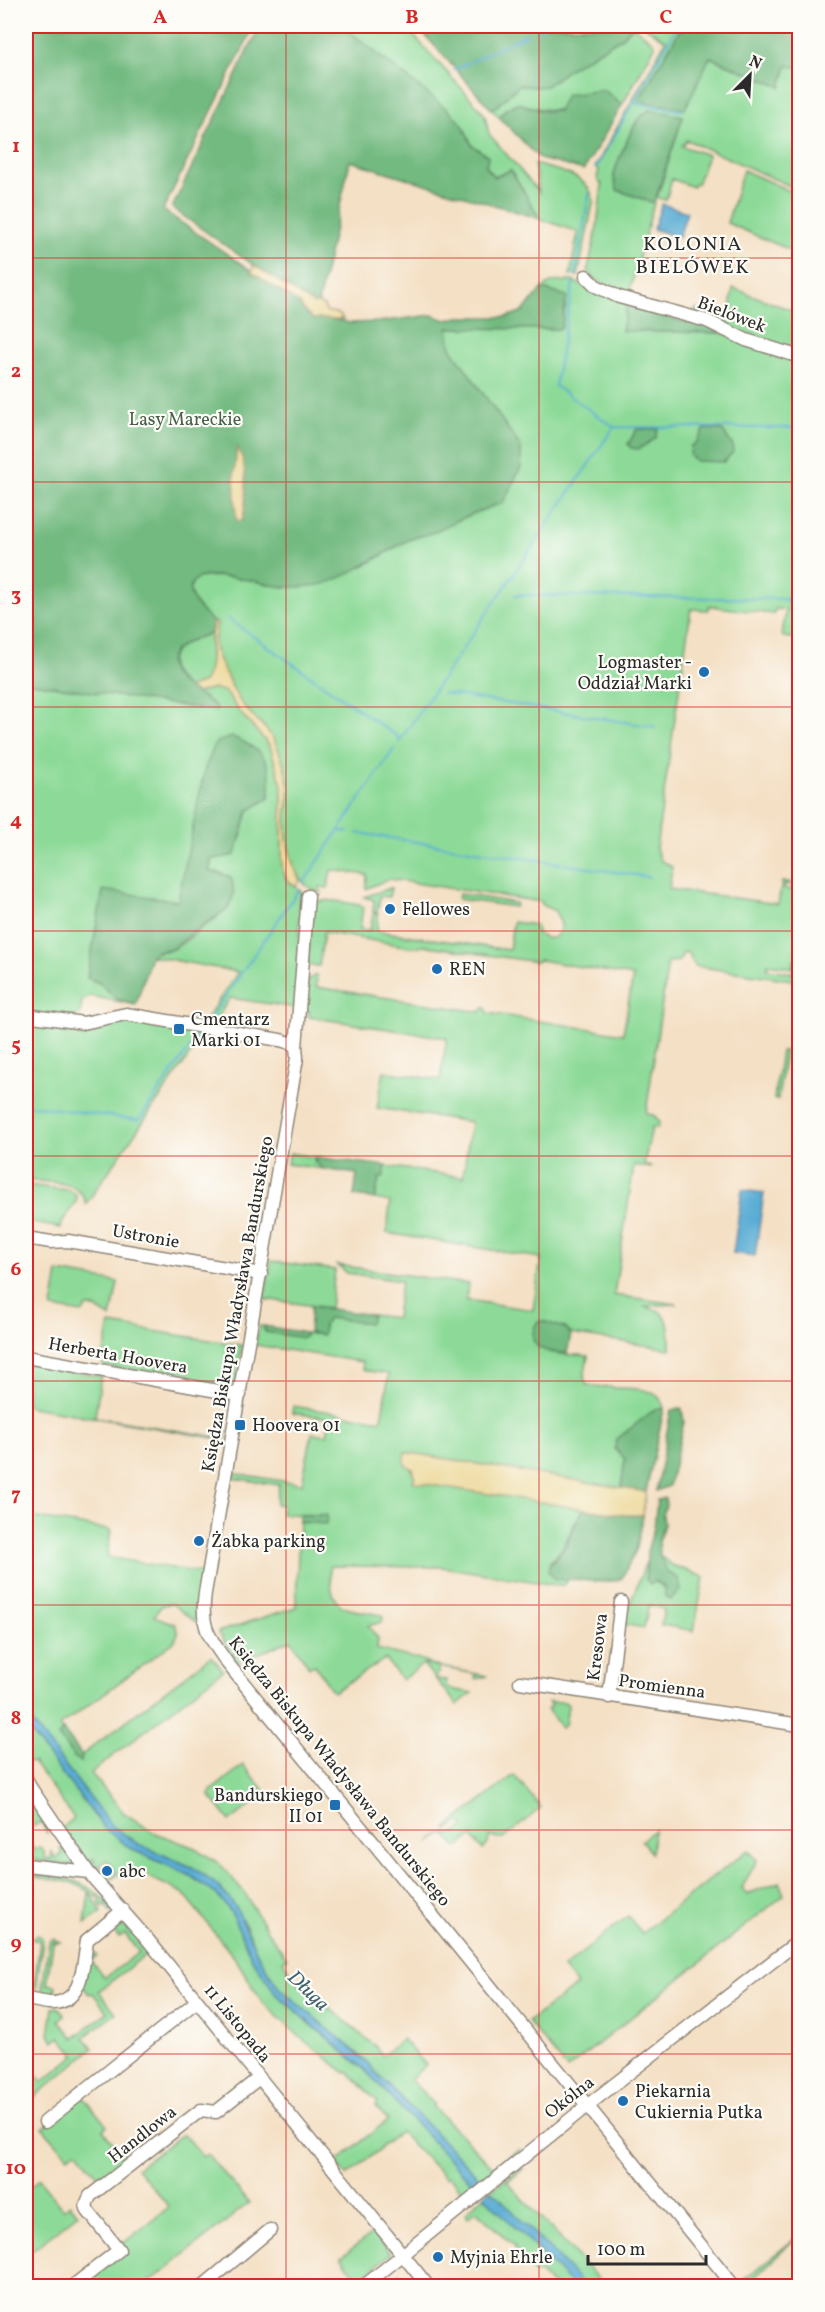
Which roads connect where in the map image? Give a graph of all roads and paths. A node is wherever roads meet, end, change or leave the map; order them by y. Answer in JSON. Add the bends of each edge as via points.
{"nodes":[{"id":1,"x":586,"y":276,"type":"dead end"},
{"id":2,"x":800,"y":357,"type":"edge"},
{"id":3,"x":308,"y":896,"type":"dead end"},
{"id":4,"x":26,"y":1015,"type":"edge"},
{"id":5,"x":296,"y":1047,"type":"junction"},
{"id":6,"x":26,"y":1238,"type":"edge"},
{"id":7,"x":261,"y":1274,"type":"junction"},
{"id":8,"x":26,"y":1357,"type":"edge"},
{"id":9,"x":240,"y":1395,"type":"junction"},
{"id":10,"x":621,"y":1602,"type":"dead end"},
{"id":11,"x":520,"y":1682,"type":"dead end"},
{"id":12,"x":609,"y":1697,"type":"junction"},
{"id":13,"x":800,"y":1725,"type":"edge"},
{"id":14,"x":27,"y":1785,"type":"edge"},
{"id":15,"x":26,"y":1865,"type":"edge"},
{"id":16,"x":88,"y":1872,"type":"junction"},
{"id":17,"x":123,"y":1910,"type":"junction"},
{"id":18,"x":800,"y":1940,"type":"edge"},
{"id":19,"x":26,"y":1999,"type":"edge"},
{"id":20,"x":197,"y":2001,"type":"junction"},
{"id":21,"x":259,"y":2078,"type":"junction"},
{"id":22,"x":588,"y":2105,"type":"junction"},
{"id":23,"x":45,"y":2122,"type":"dead end"},
{"id":24,"x":270,"y":2230,"type":"dead end"},
{"id":25,"x":402,"y":2256,"type":"junction"},
{"id":26,"x":73,"y":2286,"type":"edge"},
{"id":27,"x":203,"y":2286,"type":"edge"},
{"id":28,"x":364,"y":2286,"type":"edge"},
{"id":29,"x":428,"y":2286,"type":"edge"},
{"id":30,"x":734,"y":2286,"type":"edge"}],
"edges":[{"from":1,"to":2,"type":"street","name":"Bielówek","via":[[596,286],[619,297],[707,321],[746,340]]},
{"from":3,"to":5,"type":"street","name":"Księdza Biskupa Władysława Bandurskiego"},
{"from":4,"to":5,"type":"street","via":[[83,1023],[126,1014],[280,1040]]},
{"from":5,"to":7,"type":"street","name":"Księdza Biskupa Władysława Bandurskiego","via":[[296,1068]]},
{"from":6,"to":7,"type":"street","name":"Ustronie","via":[[68,1241]]},
{"from":7,"to":9,"type":"street","name":"Księdza Biskupa Władysława Bandurskiego"},
{"from":8,"to":9,"type":"street","name":"Herberta Hoovera"},
{"from":9,"to":22,"type":"street","name":"Księdza Biskupa Władysława Bandurskiego","via":[[204,1600],[207,1633],[228,1664]]},
{"from":10,"to":12,"type":"street","name":"Kresowa"},
{"from":11,"to":12,"type":"street","name":"Promienna"},
{"from":12,"to":13,"type":"street","name":"Promienna"},
{"from":14,"to":16,"type":"street","name":"11 Listopada"},
{"from":15,"to":16,"type":"street"},
{"from":16,"to":17,"type":"street","name":"11 Listopada"},
{"from":17,"to":19,"type":"street","via":[[87,1940],[77,1989],[57,2002]]},
{"from":17,"to":20,"type":"street","name":"11 Listopada"},
{"from":18,"to":22,"type":"street","name":"Okólna"},
{"from":20,"to":21,"type":"street","name":"11 Listopada"},
{"from":20,"to":23,"type":"street"},
{"from":21,"to":25,"type":"street","name":"11 Listopada"},
{"from":21,"to":26,"type":"street","name":"Handlowa","via":[[216,2112],[201,2110],[90,2196],[88,2211],[118,2250]]},
{"from":22,"to":25,"type":"street","name":"Okólna"},
{"from":22,"to":30,"type":"street","name":"Księdza Biskupa Władysława Bandurskiego"},
{"from":24,"to":27,"type":"street"},
{"from":25,"to":28,"type":"street","name":"Okólna"},
{"from":25,"to":29,"type":"street","name":"11 Listopada"}]}
